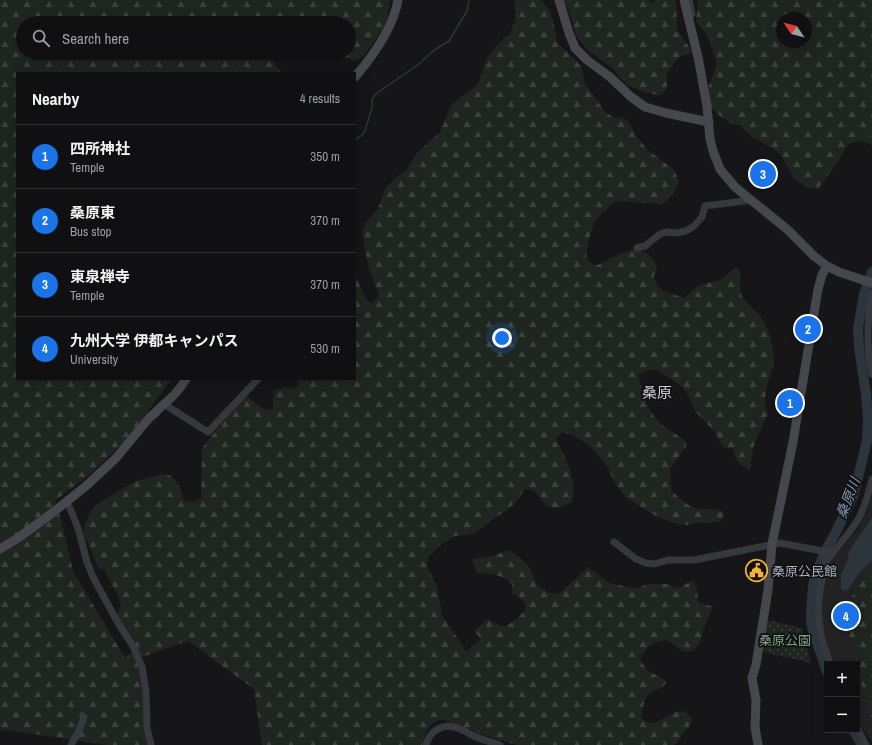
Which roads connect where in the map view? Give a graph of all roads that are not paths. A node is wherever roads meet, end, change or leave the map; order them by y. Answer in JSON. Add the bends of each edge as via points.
{"nodes":[{"id":1,"x":398,"y":0,"type":"edge"},
{"id":2,"x":559,"y":0,"type":"edge"},
{"id":3,"x":684,"y":0,"type":"edge"},
{"id":4,"x":689,"y":0,"type":"edge"},
{"id":5,"x":695,"y":42,"type":"junction"},
{"id":6,"x":356,"y":76,"type":"edge"},
{"id":7,"x":709,"y":122,"type":"junction"},
{"id":8,"x":752,"y":200,"type":"junction"},
{"id":9,"x":637,"y":248,"type":"dead end"},
{"id":10,"x":827,"y":266,"type":"junction"},
{"id":11,"x":872,"y":284,"type":"edge"},
{"id":12,"x":872,"y":293,"type":"edge"},
{"id":13,"x":872,"y":374,"type":"edge"},
{"id":14,"x":185,"y":380,"type":"edge"},
{"id":15,"x":257,"y":380,"type":"edge"},
{"id":16,"x":164,"y":404,"type":"junction"},
{"id":17,"x":872,"y":479,"type":"edge"},
{"id":18,"x":67,"y":501,"type":"junction"},
{"id":19,"x":614,"y":542,"type":"dead end"},
{"id":20,"x":772,"y":544,"type":"junction"},
{"id":21,"x":0,"y":549,"type":"edge"},
{"id":22,"x":831,"y":552,"type":"junction"},
{"id":23,"x":829,"y":661,"type":"edge"},
{"id":24,"x":84,"y":717,"type":"dead end"},
{"id":25,"x":860,"y":733,"type":"edge"},
{"id":26,"x":71,"y":745,"type":"edge"},
{"id":27,"x":151,"y":745,"type":"edge"},
{"id":28,"x":426,"y":745,"type":"edge"},
{"id":29,"x":500,"y":745,"type":"edge"},
{"id":30,"x":758,"y":745,"type":"edge"},
{"id":31,"x":866,"y":745,"type":"edge"}],
"edges":[{"from":1,"to":6,"type":"street","via":[[388,29],[371,58]]},
{"from":2,"to":7,"type":"street","via":[[575,48],[630,96],[645,107]]},
{"from":3,"to":5,"type":"street"},
{"from":4,"to":5,"type":"street","via":[[696,34]]},
{"from":5,"to":7,"type":"street"},
{"from":7,"to":8,"type":"street","via":[[710,139],[720,169],[735,187]]},
{"from":8,"to":9,"type":"street","via":[[705,206],[702,217],[686,231],[660,234],[648,245]]},
{"from":8,"to":10,"type":"street"},
{"from":10,"to":11,"type":"street"},
{"from":10,"to":20,"type":"street","via":[[818,289],[793,442]]},
{"from":12,"to":13,"type":"street","via":[[867,343]]},
{"from":14,"to":16,"type":"street","via":[[178,392]]},
{"from":15,"to":16,"type":"street","via":[[208,432]]},
{"from":16,"to":18,"type":"street","via":[[116,458]]},
{"from":17,"to":22,"type":"street","via":[[859,517],[846,537]]},
{"from":18,"to":21,"type":"street"},
{"from":18,"to":27,"type":"street","via":[[93,577],[138,655],[146,692],[147,728]]},
{"from":19,"to":20,"type":"street","via":[[646,564],[668,560],[694,560]]},
{"from":20,"to":22,"type":"street","via":[[780,543]]},
{"from":20,"to":30,"type":"street","via":[[765,605],[752,678],[756,700],[755,727]]},
{"from":22,"to":23,"type":"street","via":[[825,563],[818,610],[821,636]]},
{"from":24,"to":26,"type":"street"},
{"from":25,"to":31,"type":"street"},
{"from":28,"to":29,"type":"street","via":[[428,737],[441,727],[448,726]]}]}
